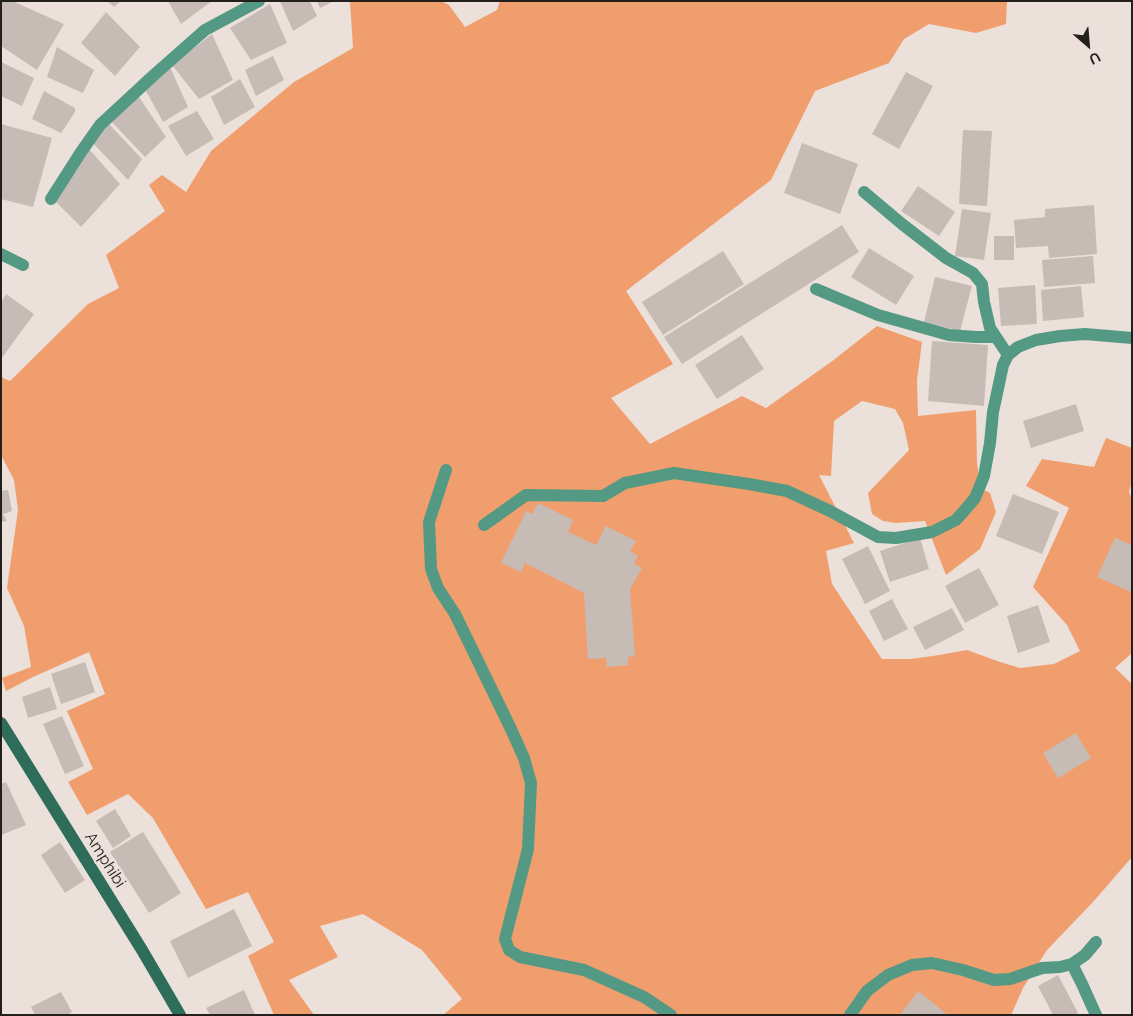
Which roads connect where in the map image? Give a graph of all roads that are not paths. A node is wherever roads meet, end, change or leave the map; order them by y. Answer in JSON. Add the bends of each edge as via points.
{"nodes":[{"id":1,"x":259,"y":1,"type":"edge"},
{"id":2,"x":864,"y":192,"type":"dead end"},
{"id":3,"x":51,"y":199,"type":"dead end"},
{"id":4,"x":1,"y":254,"type":"edge"},
{"id":5,"x":23,"y":265,"type":"dead end"},
{"id":6,"x":816,"y":289,"type":"dead end"},
{"id":7,"x":996,"y":337,"type":"junction"},
{"id":8,"x":1132,"y":338,"type":"edge"},
{"id":9,"x":1008,"y":355,"type":"junction"},
{"id":10,"x":446,"y":470,"type":"dead end"},
{"id":11,"x":484,"y":525,"type":"dead end"},
{"id":12,"x":1,"y":723,"type":"edge"},
{"id":13,"x":1096,"y":942,"type":"dead end"},
{"id":14,"x":1072,"y":964,"type":"junction"},
{"id":15,"x":180,"y":1015,"type":"edge"},
{"id":16,"x":671,"y":1015,"type":"edge"},
{"id":17,"x":850,"y":1015,"type":"edge"},
{"id":18,"x":1096,"y":1015,"type":"edge"}],
"edges":[{"from":1,"to":3,"type":"street","via":[[206,30],[154,74],[100,126]]},
{"from":2,"to":7,"type":"street","via":[[946,258],[973,273],[982,284],[990,328]]},
{"from":4,"to":5,"type":"street"},
{"from":6,"to":7,"type":"street","via":[[878,315],[949,334]]},
{"from":7,"to":9,"type":"street"},
{"from":8,"to":9,"type":"street","via":[[1085,334],[1060,336],[1036,340]]},
{"from":9,"to":11,"type":"street","via":[[993,412],[984,476],[975,498],[956,520],[932,532],[896,538],[878,537],[787,491],[674,472],[625,483],[603,496],[526,495]]},
{"from":10,"to":16,"type":"street","via":[[430,522],[431,569],[510,727],[531,783],[528,850],[505,939],[509,950],[520,957],[584,970],[644,997]]},
{"from":12,"to":15,"type":"main road","name":"Amphibi"},
{"from":13,"to":14,"type":"street","via":[[1086,955]]},
{"from":14,"to":17,"type":"street","via":[[994,980],[932,963],[912,966],[888,975],[867,991]]},
{"from":14,"to":18,"type":"street"}]}
